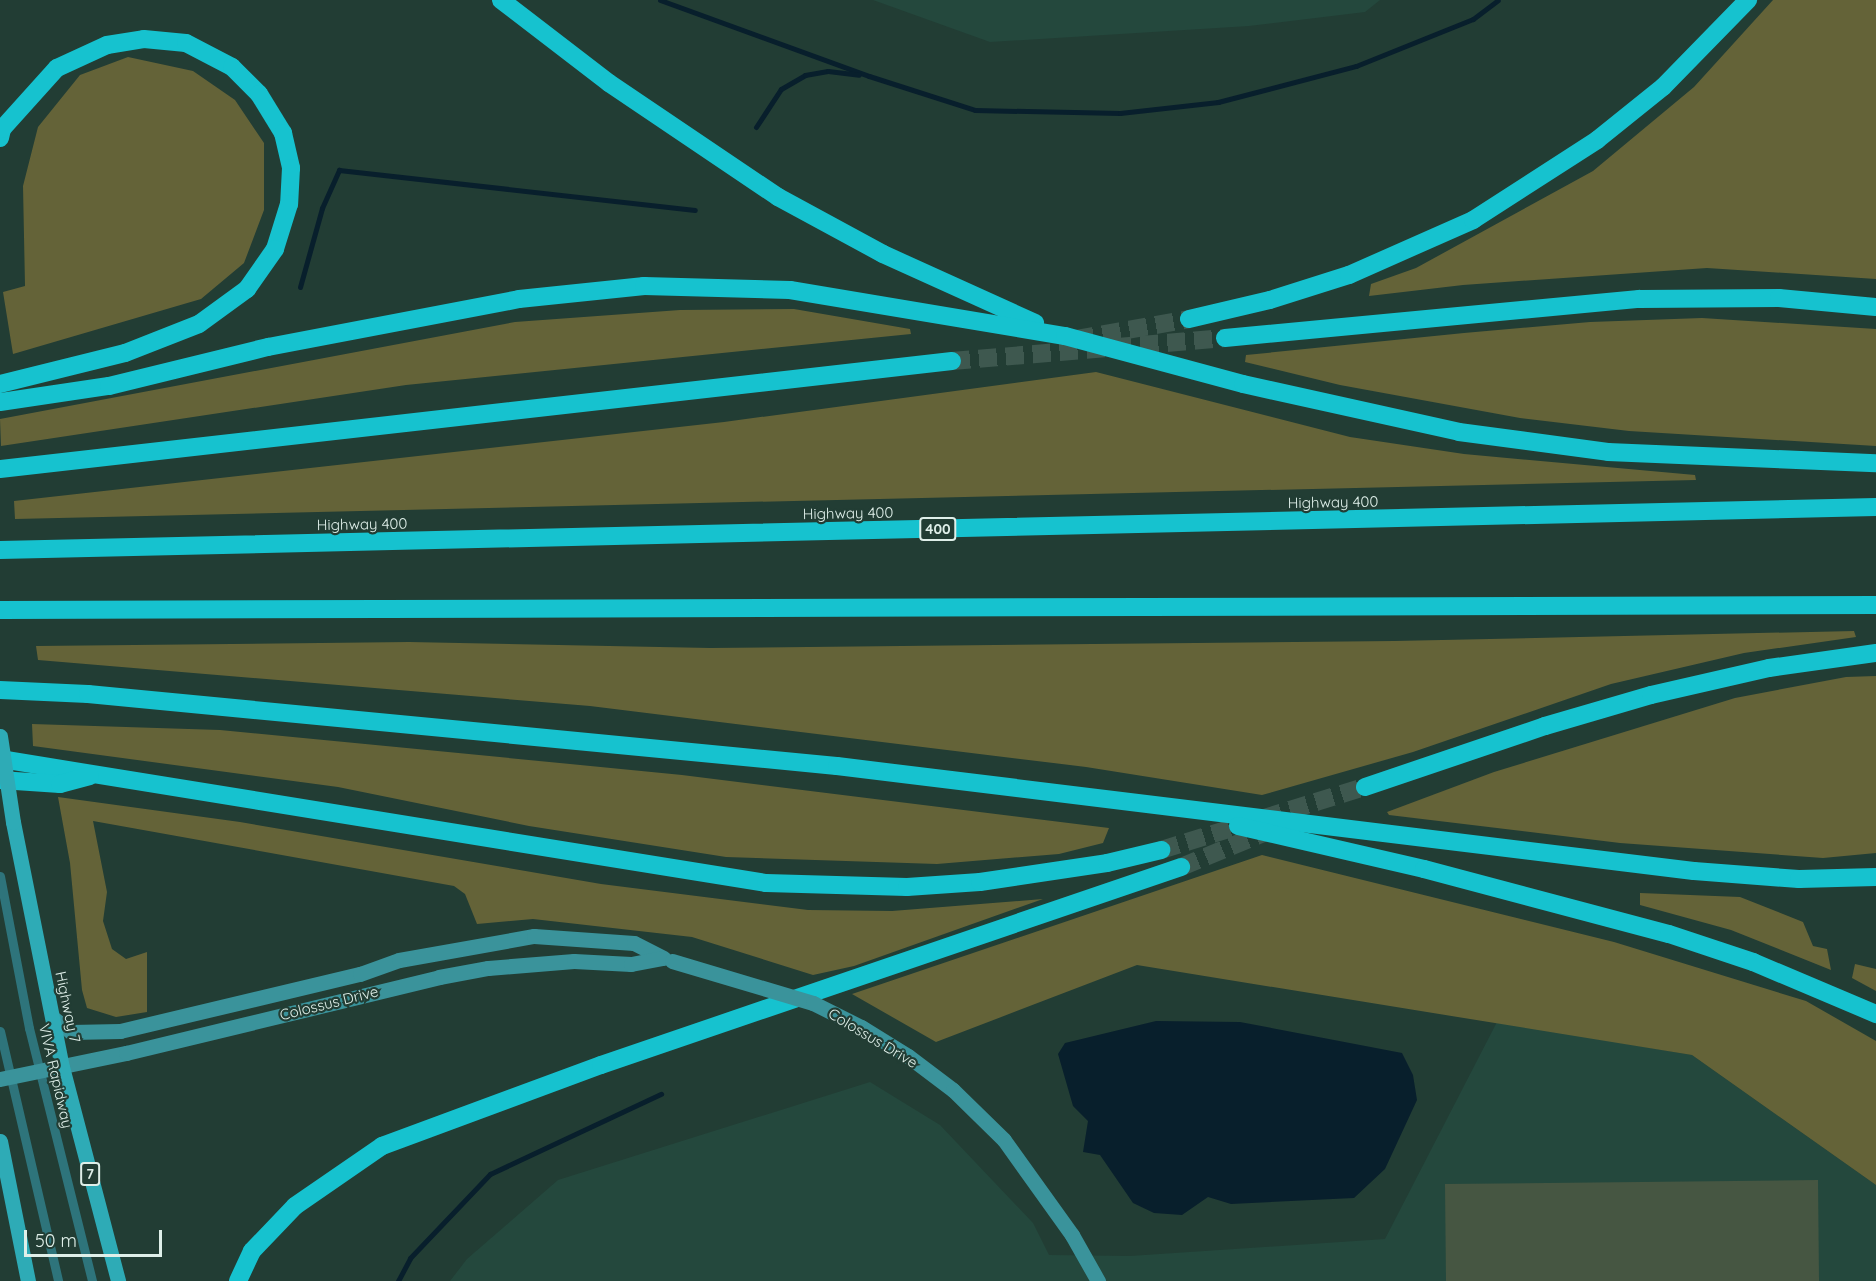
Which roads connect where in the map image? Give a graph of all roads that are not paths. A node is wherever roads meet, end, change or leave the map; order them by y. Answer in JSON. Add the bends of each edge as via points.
{"nodes":[{"id":1,"x":501,"y":0,"type":"edge"},
{"id":2,"x":1748,"y":0,"type":"edge"},
{"id":3,"x":0,"y":138,"type":"edge"},
{"id":4,"x":1876,"y":307,"type":"edge"},
{"id":5,"x":1189,"y":320,"type":"tunnel mouth"},
{"id":6,"x":1065,"y":336,"type":"junction"},
{"id":7,"x":1225,"y":338,"type":"tunnel mouth"},
{"id":8,"x":952,"y":361,"type":"tunnel mouth"},
{"id":9,"x":0,"y":384,"type":"edge"},
{"id":10,"x":0,"y":402,"type":"edge"},
{"id":11,"x":1876,"y":463,"type":"edge"},
{"id":12,"x":0,"y":469,"type":"edge"},
{"id":13,"x":1876,"y":507,"type":"edge"},
{"id":14,"x":0,"y":550,"type":"edge"},
{"id":15,"x":1876,"y":605,"type":"edge"},
{"id":16,"x":0,"y":610,"type":"edge"},
{"id":17,"x":1876,"y":653,"type":"edge"},
{"id":18,"x":0,"y":690,"type":"edge"},
{"id":19,"x":0,"y":736,"type":"edge"},
{"id":20,"x":0,"y":759,"type":"edge"},
{"id":21,"x":97,"y":774,"type":"junction"},
{"id":22,"x":0,"y":780,"type":"edge"},
{"id":23,"x":1365,"y":788,"type":"tunnel mouth"},
{"id":24,"x":1162,"y":809,"type":"junction"},
{"id":25,"x":1161,"y":850,"type":"tunnel mouth"},
{"id":26,"x":1181,"y":867,"type":"tunnel mouth"},
{"id":27,"x":0,"y":876,"type":"edge"},
{"id":28,"x":1876,"y":877,"type":"edge"},
{"id":29,"x":667,"y":959,"type":"junction"},
{"id":30,"x":1876,"y":1014,"type":"edge"},
{"id":31,"x":52,"y":1018,"type":"junction"},
{"id":32,"x":0,"y":1031,"type":"edge"},
{"id":33,"x":62,"y":1067,"type":"junction"},
{"id":34,"x":40,"y":1072,"type":"junction"},
{"id":35,"x":5,"y":1078,"type":"edge"},
{"id":36,"x":0,"y":1141,"type":"edge"},
{"id":37,"x":28,"y":1281,"type":"edge"},
{"id":38,"x":58,"y":1281,"type":"edge"},
{"id":39,"x":92,"y":1281,"type":"edge"},
{"id":40,"x":118,"y":1281,"type":"edge"},
{"id":41,"x":238,"y":1281,"type":"edge"},
{"id":42,"x":1098,"y":1281,"type":"edge"}],
"edges":[{"from":1,"to":6,"type":"highway","via":[[609,83],[778,197],[911,268]]},
{"from":2,"to":5,"type":"highway","via":[[1663,87],[1597,140],[1473,220],[1349,275]]},
{"from":3,"to":9,"type":"highway","via":[[2,129],[57,68],[107,45],[144,39],[186,43],[232,67],[259,94],[283,132],[291,168],[289,204],[275,249],[248,289],[198,324],[125,352]]},
{"from":4,"to":7,"type":"highway","via":[[1779,298],[1639,299]]},
{"from":6,"to":10,"type":"highway","via":[[790,290],[644,286],[519,299],[268,347],[109,386]]},
{"from":6,"to":11,"type":"highway","via":[[1243,384],[1459,432],[1608,452]]},
{"from":8,"to":12,"type":"highway"},
{"from":13,"to":14,"type":"highway","name":"Highway 400","number":"400"},
{"from":15,"to":16,"type":"highway"},
{"from":17,"to":23,"type":"highway","via":[[1769,668],[1652,695],[1535,729]]},
{"from":18,"to":24,"type":"highway","via":[[100,695],[837,766]]},
{"from":19,"to":31,"type":"main road","name":"Highway 7","number":"7","bridge":true},
{"from":20,"to":21,"type":"highway"},
{"from":21,"to":22,"type":"highway","via":[[60,784]]},
{"from":21,"to":25,"type":"highway","via":[[766,883],[907,887],[980,882],[1107,863]]},
{"from":24,"to":28,"type":"highway","via":[[1386,831],[1726,874]]},
{"from":24,"to":30,"type":"highway","via":[[1424,869],[1669,934],[1764,966]]},
{"from":26,"to":41,"type":"highway","via":[[601,1065],[382,1146],[295,1206],[252,1251]]},
{"from":27,"to":34,"type":"lane","name":"VIVA Rapidway"},
{"from":29,"to":31,"type":"street","name":"Colossus Drive","via":[[634,943],[561,936],[499,939],[399,960],[120,1031],[71,1032]]},
{"from":29,"to":33,"type":"street","name":"Colossus Drive","via":[[631,964],[574,961],[488,968]]},
{"from":29,"to":42,"type":"street","name":"Colossus Drive","bridge":true,"via":[[813,1003],[908,1056],[953,1090],[1004,1140],[1072,1235]]},
{"from":31,"to":33,"type":"main road","name":"Highway 7","number":"7"},
{"from":32,"to":35,"type":"lane"},
{"from":33,"to":34,"type":"street","name":"Colossus Drive"},
{"from":33,"to":40,"type":"main road","name":"Highway 7","number":"7"},
{"from":34,"to":35,"type":"street","name":"Colossus Drive"},
{"from":34,"to":39,"type":"lane","name":"VIVA Rapidway"},
{"from":35,"to":38,"type":"lane"},
{"from":36,"to":37,"type":"main road"}]}
